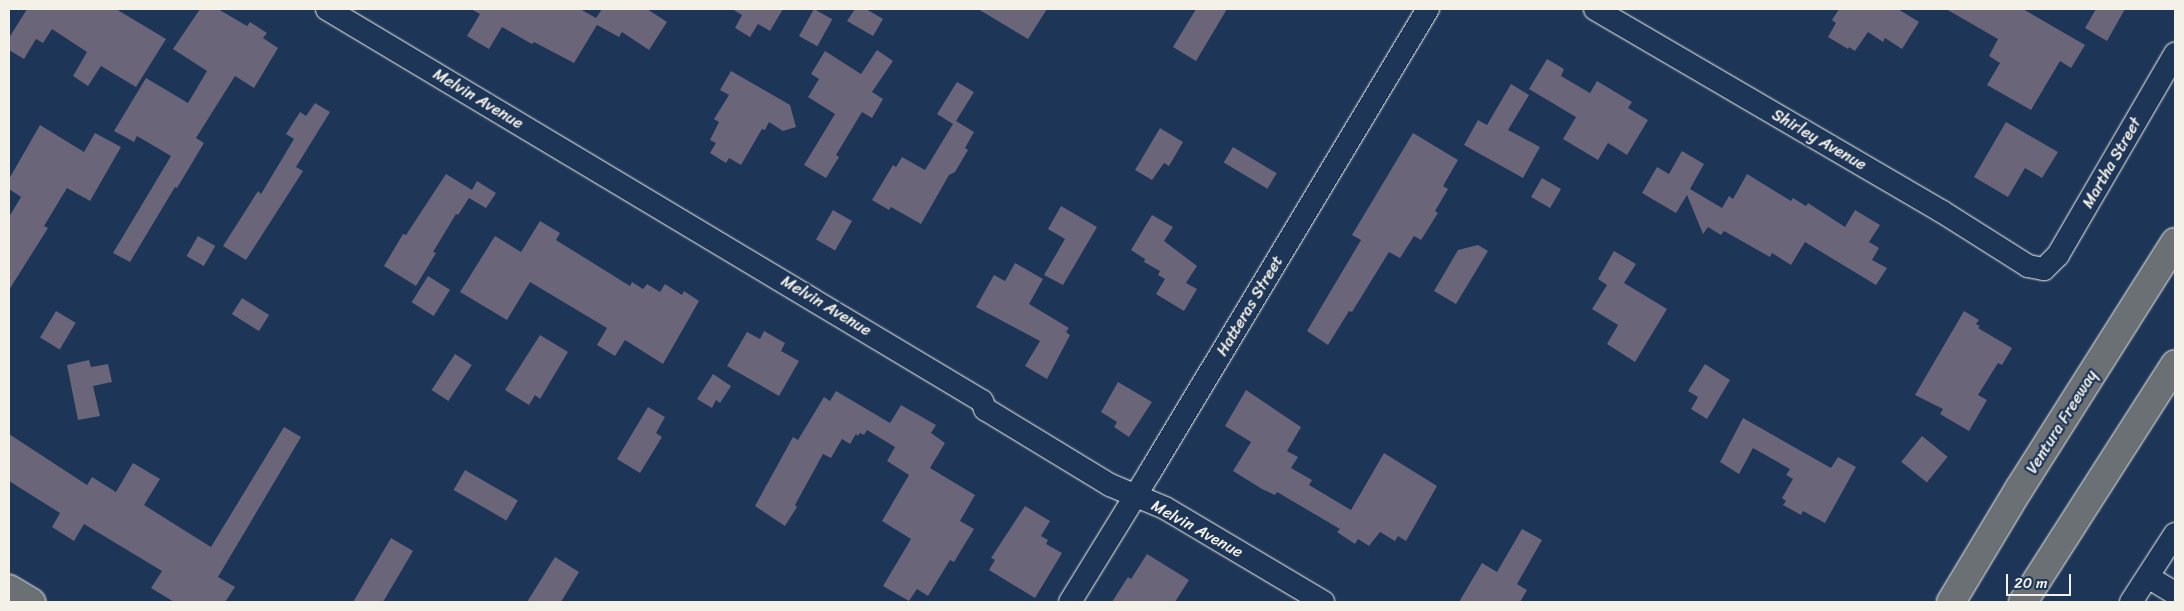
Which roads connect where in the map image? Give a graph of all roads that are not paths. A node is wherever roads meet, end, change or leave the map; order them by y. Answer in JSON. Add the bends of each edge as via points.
{"nodes":[{"id":1,"x":327,"y":9,"type":"edge"},
{"id":2,"x":1428,"y":9,"type":"edge"},
{"id":3,"x":1595,"y":9,"type":"edge"},
{"id":4,"x":2175,"y":54,"type":"edge"},
{"id":5,"x":2175,"y":242,"type":"edge"},
{"id":6,"x":2044,"y":269,"type":"joint"},
{"id":7,"x":2175,"y":364,"type":"edge"},
{"id":8,"x":1134,"y":496,"type":"junction"},
{"id":9,"x":2175,"y":534,"type":"edge"},
{"id":10,"x":2148,"y":577,"type":"junction"},
{"id":11,"x":9,"y":589,"type":"edge"},
{"id":12,"x":2175,"y":593,"type":"edge"},
{"id":13,"x":31,"y":602,"type":"edge"},
{"id":14,"x":1070,"y":602,"type":"edge"},
{"id":15,"x":1323,"y":602,"type":"edge"},
{"id":16,"x":1951,"y":602,"type":"edge"},
{"id":17,"x":2023,"y":602,"type":"edge"},
{"id":18,"x":2131,"y":602,"type":"edge"}],
"edges":[{"from":1,"to":8,"type":"street","name":"Melvin Avenue","via":[[982,401],[985,409],[1110,485]]},
{"from":2,"to":8,"type":"street","name":"Hatteras Street"},
{"from":3,"to":6,"type":"street","name":"Shirley Avenue","via":[[1941,211],[2028,266]]},
{"from":4,"to":6,"type":"street","name":"Martha Street","via":[[2058,255]]},
{"from":5,"to":16,"type":"main road","name":"Ventura Freeway"},
{"from":7,"to":17,"type":"main road"},
{"from":8,"to":14,"type":"street","name":"Hatteras Street"},
{"from":8,"to":15,"type":"street","name":"Melvin Avenue","via":[[1165,508]]},
{"from":9,"to":10,"type":"street"},
{"from":10,"to":12,"type":"street"},
{"from":10,"to":18,"type":"street"},
{"from":11,"to":13,"type":"main road"}]}
